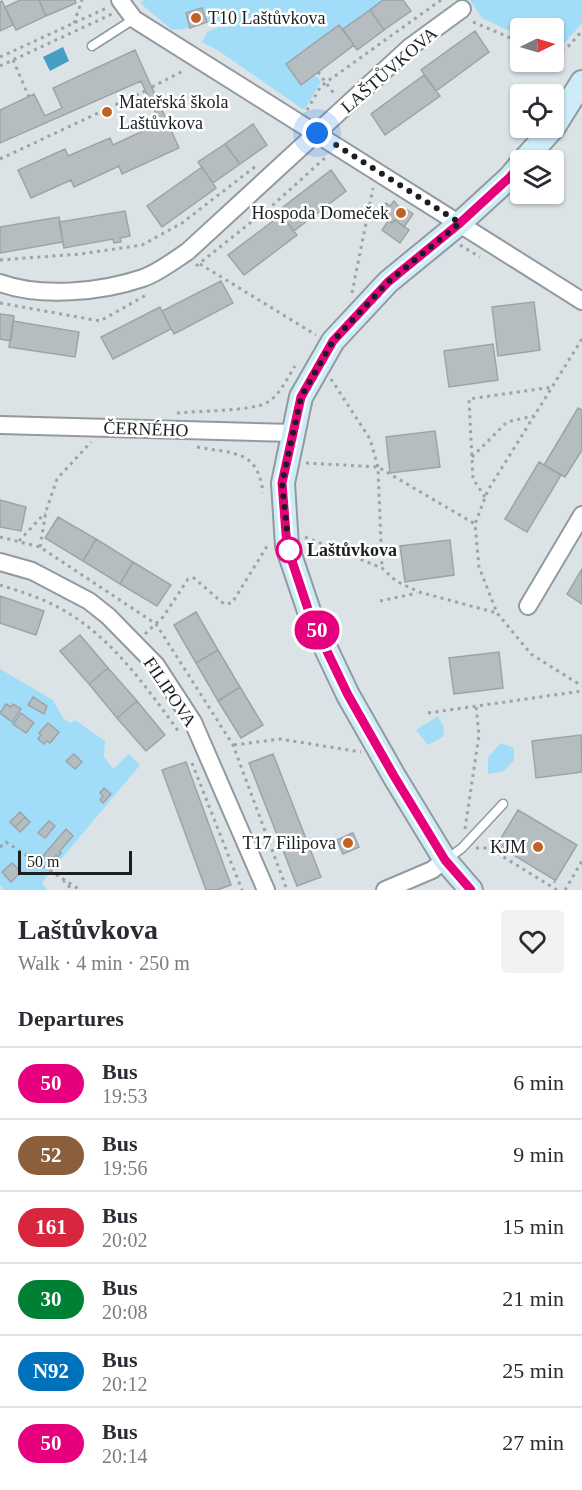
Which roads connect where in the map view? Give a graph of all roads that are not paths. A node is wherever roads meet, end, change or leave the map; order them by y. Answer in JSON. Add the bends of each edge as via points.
{"nodes":[{"id":1,"x":115,"y":6,"type":"edge"},
{"id":2,"x":467,"y":16,"type":"road end"},
{"id":3,"x":134,"y":19,"type":"junction"},
{"id":4,"x":92,"y":46,"type":"dead end"},
{"id":5,"x":582,"y":82,"type":"edge"},
{"id":6,"x":564,"y":110,"type":"edge"},
{"id":7,"x":317,"y":133,"type":"junction"},
{"id":8,"x":544,"y":138,"type":"edge"},
{"id":9,"x":533,"y":150,"type":"edge"},
{"id":10,"x":510,"y":177,"type":"edge"},
{"id":11,"x":460,"y":223,"type":"junction"},
{"id":12,"x":0,"y":283,"type":"edge"},
{"id":13,"x":582,"y":301,"type":"edge"},
{"id":14,"x":0,"y":425,"type":"edge"},
{"id":15,"x":293,"y":433,"type":"junction"},
{"id":16,"x":582,"y":515,"type":"edge"},
{"id":17,"x":0,"y":562,"type":"edge"},
{"id":18,"x":528,"y":606,"type":"dead end"},
{"id":19,"x":503,"y":804,"type":"dead end"},
{"id":20,"x":453,"y":854,"type":"junction"},
{"id":21,"x":266,"y":890,"type":"edge"},
{"id":22,"x":385,"y":890,"type":"edge"},
{"id":23,"x":471,"y":890,"type":"edge"}],
"edges":[{"from":1,"to":3,"type":"street"},
{"from":2,"to":7,"type":"street","name":"LAŠTŮVKOVA","via":[[410,47]]},
{"from":3,"to":4,"type":"lane"},
{"from":3,"to":7,"type":"street"},
{"from":5,"to":6,"type":"street"},
{"from":7,"to":11,"type":"street"},
{"from":7,"to":12,"type":"street","name":"LAŠTŮVKOVA","via":[[187,252],[145,278],[69,292],[12,288]]},
{"from":8,"to":9,"type":"street"},
{"from":10,"to":11,"type":"street"},
{"from":11,"to":13,"type":"street"},
{"from":11,"to":15,"type":"street","via":[[388,282],[333,341],[301,397]]},
{"from":14,"to":15,"type":"street","name":"ČERNÉHO"},
{"from":15,"to":20,"type":"street","via":[[282,483],[287,546],[311,618],[348,695]]},
{"from":16,"to":18,"type":"street"},
{"from":17,"to":21,"type":"street","name":"FILIPOVA","via":[[32,571],[89,601],[156,665],[193,722]]},
{"from":19,"to":20,"type":"lane"},
{"from":20,"to":22,"type":"street","via":[[432,870]]},
{"from":20,"to":23,"type":"street"}]}
